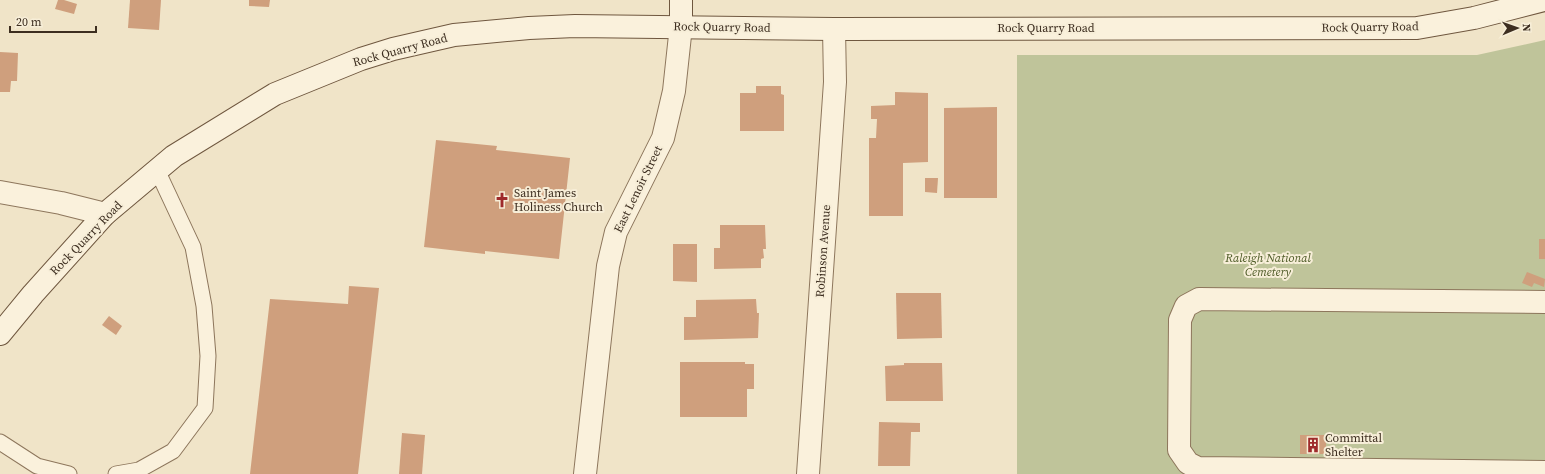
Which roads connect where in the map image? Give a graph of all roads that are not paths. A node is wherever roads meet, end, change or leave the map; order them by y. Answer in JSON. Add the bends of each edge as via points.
{"nodes":[{"id":1,"x":681,"y":0,"type":"edge"},
{"id":2,"x":1544,"y":0,"type":"edge"},
{"id":3,"x":681,"y":26,"type":"junction"},
{"id":4,"x":834,"y":29,"type":"junction"},
{"id":5,"x":157,"y":170,"type":"junction"},
{"id":6,"x":0,"y":192,"type":"edge"},
{"id":7,"x":105,"y":214,"type":"junction"},
{"id":8,"x":1545,"y":302,"type":"edge"},
{"id":9,"x":0,"y":334,"type":"edge"},
{"id":10,"x":0,"y":442,"type":"edge"},
{"id":11,"x":1545,"y":472,"type":"edge"},
{"id":12,"x":69,"y":474,"type":"edge"},
{"id":13,"x":116,"y":474,"type":"edge"},
{"id":14,"x":585,"y":474,"type":"edge"},
{"id":15,"x":808,"y":474,"type":"edge"}],
"edges":[{"from":1,"to":3,"type":"street","name":"East Lenoir Street"},
{"from":2,"to":4,"type":"street","name":"Rock Quarry Road","via":[[1474,18],[1417,28]]},
{"from":3,"to":4,"type":"street","name":"Rock Quarry Road"},
{"from":3,"to":5,"type":"street","name":"Rock Quarry Road","via":[[516,29],[454,35],[393,49],[360,59],[275,94],[174,156]]},
{"from":3,"to":14,"type":"street","name":"East Lenoir Street","via":[[674,91],[663,138],[616,232],[608,266]]},
{"from":4,"to":15,"type":"street","name":"Robinson Avenue","via":[[835,82]]},
{"from":5,"to":7,"type":"street","name":"Rock Quarry Road"},
{"from":5,"to":13,"type":"lane","via":[[193,247],[204,306],[208,356],[205,408],[173,451],[139,470]]},
{"from":6,"to":7,"type":"street"},
{"from":7,"to":9,"type":"street","name":"Rock Quarry Road"},
{"from":8,"to":11,"type":"street","via":[[1199,299],[1186,306],[1180,320],[1179,450],[1188,463],[1198,468]]},
{"from":10,"to":12,"type":"lane","via":[[37,466]]}]}
